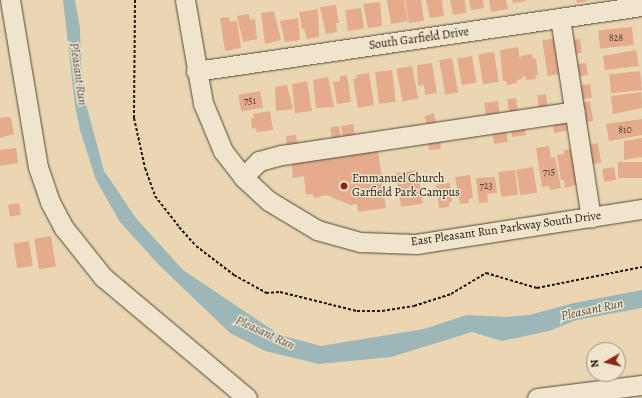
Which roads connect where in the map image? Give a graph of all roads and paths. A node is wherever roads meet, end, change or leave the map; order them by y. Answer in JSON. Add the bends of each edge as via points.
{"nodes":[{"id":1,"x":10,"y":0,"type":"edge"},
{"id":2,"x":185,"y":0,"type":"edge"},
{"id":3,"x":642,"y":6,"type":"edge"},
{"id":4,"x":560,"y":18,"type":"junction"},
{"id":5,"x":196,"y":71,"type":"junction"},
{"id":6,"x":575,"y":111,"type":"junction"},
{"id":7,"x":243,"y":177,"type":"junction"},
{"id":8,"x":642,"y":209,"type":"edge"},
{"id":9,"x":592,"y":218,"type":"junction"},
{"id":10,"x":642,"y":385,"type":"edge"},
{"id":11,"x":247,"y":398,"type":"edge"},
{"id":12,"x":537,"y":398,"type":"edge"}],
"edges":[{"from":1,"to":11,"type":"street","via":[[38,167],[50,202],[64,228],[103,278]]},
{"from":2,"to":5,"type":"street","name":"East Pleasant Run Parkway South Drive"},
{"from":3,"to":4,"type":"street","name":"South Garfield Drive"},
{"from":4,"to":5,"type":"street","name":"South Garfield Drive"},
{"from":4,"to":6,"type":"street"},
{"from":5,"to":7,"type":"street","name":"East Pleasant Run Parkway South Drive","via":[[208,120],[223,151]]},
{"from":6,"to":7,"type":"street","via":[[282,155],[259,161]]},
{"from":6,"to":9,"type":"street"},
{"from":7,"to":9,"type":"street","name":"East Pleasant Run Parkway South Drive","via":[[277,207],[311,227],[344,239],[370,244],[426,243]]},
{"from":8,"to":9,"type":"street","name":"East Pleasant Run Parkway South Drive"},
{"from":10,"to":12,"type":"street"}]}
